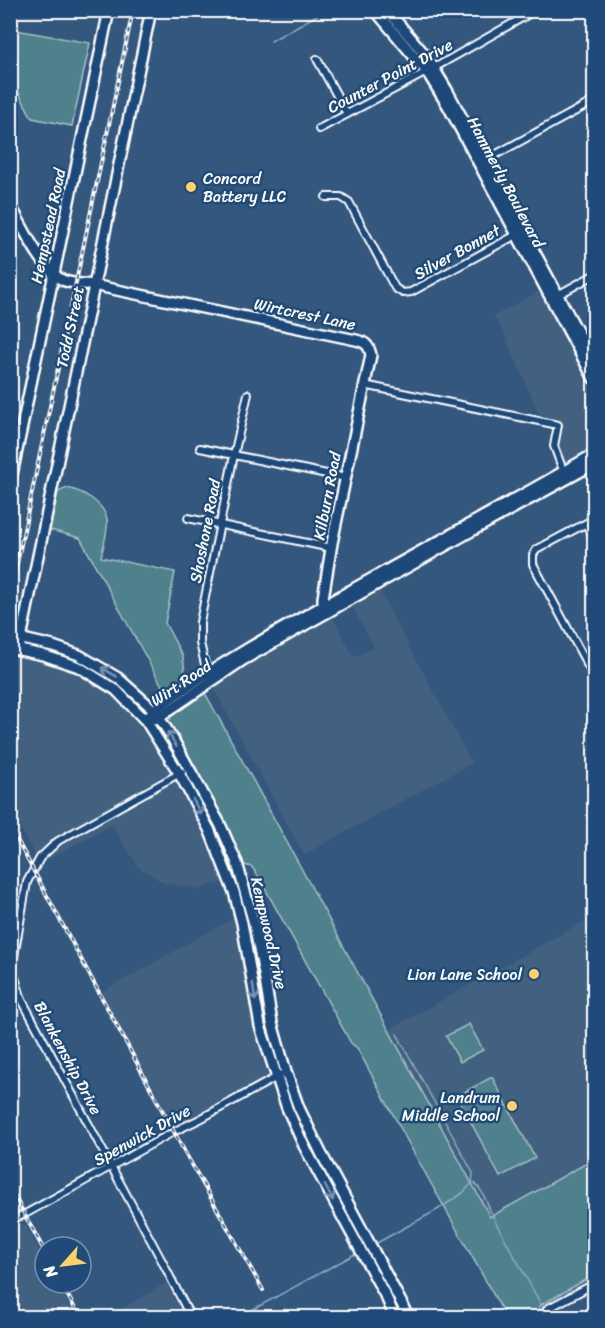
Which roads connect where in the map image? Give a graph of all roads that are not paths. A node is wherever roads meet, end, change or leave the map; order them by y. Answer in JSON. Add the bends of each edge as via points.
{"nodes":[{"id":1,"x":109,"y":10,"type":"edge"},
{"id":2,"x":151,"y":10,"type":"edge"},
{"id":3,"x":375,"y":10,"type":"edge"},
{"id":4,"x":400,"y":10,"type":"edge"},
{"id":5,"x":536,"y":10,"type":"edge"},
{"id":6,"x":386,"y":16,"type":"edge"},
{"id":7,"x":317,"y":59,"type":"dead end"},
{"id":8,"x":431,"y":70,"type":"junction"},
{"id":9,"x":594,"y":101,"type":"edge"},
{"id":10,"x":347,"y":114,"type":"junction"},
{"id":11,"x":319,"y":129,"type":"dead end"},
{"id":12,"x":482,"y":163,"type":"junction"},
{"id":13,"x":326,"y":197,"type":"dead end"},
{"id":14,"x":10,"y":204,"type":"edge"},
{"id":15,"x":520,"y":233,"type":"junction"},
{"id":16,"x":54,"y":273,"type":"junction"},
{"id":17,"x":594,"y":275,"type":"edge"},
{"id":18,"x":93,"y":285,"type":"junction"},
{"id":19,"x":555,"y":297,"type":"junction"},
{"id":20,"x":591,"y":362,"type":"edge"},
{"id":21,"x":594,"y":379,"type":"edge"},
{"id":22,"x":364,"y":385,"type":"junction"},
{"id":23,"x":248,"y":394,"type":"dead end"},
{"id":24,"x":200,"y":448,"type":"dead end"},
{"id":25,"x":14,"y":450,"type":"edge"},
{"id":26,"x":594,"y":454,"type":"edge"},
{"id":27,"x":234,"y":455,"type":"junction"},
{"id":28,"x":594,"y":464,"type":"edge"},
{"id":29,"x":565,"y":475,"type":"junction"},
{"id":30,"x":346,"y":478,"type":"junction"},
{"id":31,"x":10,"y":484,"type":"edge"},
{"id":32,"x":188,"y":518,"type":"dead end"},
{"id":33,"x":594,"y":519,"type":"edge"},
{"id":34,"x":586,"y":524,"type":"junction"},
{"id":35,"x":220,"y":525,"type":"junction"},
{"id":36,"x":594,"y":539,"type":"edge"},
{"id":37,"x":332,"y":548,"type":"junction"},
{"id":38,"x":325,"y":609,"type":"junction"},
{"id":39,"x":10,"y":636,"type":"edge"},
{"id":40,"x":21,"y":639,"type":"junction"},
{"id":41,"x":14,"y":649,"type":"edge"},
{"id":42,"x":91,"y":661,"type":"junction"},
{"id":43,"x":86,"y":672,"type":"junction"},
{"id":44,"x":207,"y":673,"type":"junction"},
{"id":45,"x":594,"y":677,"type":"edge"},
{"id":46,"x":156,"y":714,"type":"junction"},
{"id":47,"x":146,"y":721,"type":"junction"},
{"id":48,"x":189,"y":768,"type":"junction"},
{"id":49,"x":179,"y":773,"type":"junction"},
{"id":50,"x":286,"y":1072,"type":"junction"},
{"id":51,"x":276,"y":1077,"type":"junction"},
{"id":52,"x":111,"y":1167,"type":"junction"},
{"id":53,"x":329,"y":1168,"type":"junction"},
{"id":54,"x":319,"y":1174,"type":"junction"},
{"id":55,"x":10,"y":1220,"type":"edge"},
{"id":56,"x":382,"y":1268,"type":"junction"},
{"id":57,"x":373,"y":1273,"type":"junction"},
{"id":58,"x":594,"y":1284,"type":"edge"},
{"id":59,"x":547,"y":1309,"type":"dead end"},
{"id":60,"x":594,"y":1311,"type":"edge"},
{"id":61,"x":191,"y":1317,"type":"edge"},
{"id":62,"x":395,"y":1317,"type":"edge"},
{"id":63,"x":408,"y":1317,"type":"edge"},
{"id":64,"x":583,"y":1317,"type":"edge"}],
"edges":[{"from":1,"to":16,"type":"main road","name":"Hempstead Road"},
{"from":2,"to":18,"type":"main road","name":"Todd Street"},
{"from":3,"to":6,"type":"main road","name":"Hammerly Boulevard"},
{"from":4,"to":6,"type":"street"},
{"from":5,"to":8,"type":"street","name":"Counter Point Drive"},
{"from":6,"to":8,"type":"main road","name":"Hammerly Boulevard"},
{"from":7,"to":10,"type":"street"},
{"from":8,"to":10,"type":"street","name":"Counter Point Drive"},
{"from":8,"to":12,"type":"main road","name":"Hammerly Boulevard"},
{"from":9,"to":12,"type":"street"},
{"from":10,"to":11,"type":"street","name":"Counter Point Drive"},
{"from":12,"to":15,"type":"main road","name":"Hammerly Boulevard"},
{"from":13,"to":15,"type":"street","name":"Silver Bonnet","via":[[341,197],[349,202],[395,288],[403,293]]},
{"from":14,"to":16,"type":"main road","via":[[42,261]]},
{"from":15,"to":19,"type":"main road","name":"Hammerly Boulevard"},
{"from":16,"to":18,"type":"main road","name":"Wirtcrest Lane","via":[[63,280]]},
{"from":16,"to":25,"type":"main road","name":"Hempstead Road"},
{"from":17,"to":19,"type":"street"},
{"from":18,"to":22,"type":"main road","name":"Wirtcrest Lane","via":[[364,342],[371,354]]},
{"from":18,"to":40,"type":"main road","name":"Todd Street"},
{"from":19,"to":20,"type":"main road","name":"Hammerly Boulevard"},
{"from":20,"to":21,"type":"main road","name":"Hammerly Boulevard"},
{"from":22,"to":29,"type":"street","via":[[558,425],[554,446]]},
{"from":22,"to":30,"type":"main road","name":"Kilburn Road"},
{"from":23,"to":27,"type":"street","name":"Shoshone Road"},
{"from":24,"to":27,"type":"street"},
{"from":25,"to":31,"type":"main road","name":"Hempstead Road"},
{"from":26,"to":29,"type":"main road","name":"Wirt Road"},
{"from":27,"to":30,"type":"street"},
{"from":27,"to":35,"type":"street","name":"Shoshone Road"},
{"from":28,"to":29,"type":"main road","name":"Wirt Road"},
{"from":29,"to":38,"type":"main road","name":"Wirt Road"},
{"from":30,"to":37,"type":"main road","name":"Kilburn Road"},
{"from":32,"to":35,"type":"street"},
{"from":33,"to":34,"type":"street"},
{"from":34,"to":36,"type":"street"},
{"from":34,"to":45,"type":"street","via":[[536,550],[533,564]]},
{"from":35,"to":37,"type":"street"},
{"from":35,"to":44,"type":"street","name":"Shoshone Road","via":[[200,622]]},
{"from":37,"to":38,"type":"main road","name":"Kilburn Road","via":[[322,598]]},
{"from":38,"to":44,"type":"main road","name":"Wirt Road"},
{"from":38,"to":46,"type":"main road","name":"Wirt Road"},
{"from":39,"to":40,"type":"main road","name":"Kempwood Drive"},
{"from":40,"to":41,"type":"main road","name":"Todd Street"},
{"from":40,"to":42,"type":"main road","name":"Kempwood Drive"},
{"from":41,"to":43,"type":"main road","name":"Kempwood Drive","via":[[43,655]]},
{"from":42,"to":43,"type":"main road"},
{"from":46,"to":42,"type":"main road","name":"Kempwood Drive","one_way":true,"via":[[118,678]]},
{"from":43,"to":47,"type":"main road","name":"Kempwood Drive","via":[[116,690]]},
{"from":44,"to":46,"type":"main road","name":"Wirt Road"},
{"from":46,"to":47,"type":"main road","name":"Wirt Road"},
{"from":48,"to":46,"type":"main road","name":"Kempwood Drive","one_way":true},
{"from":47,"to":49,"type":"main road","name":"Kempwood Drive"},
{"from":48,"to":49,"type":"street","name":"Blankenship Drive"},
{"from":48,"to":50,"type":"main road","name":"Kempwood Drive","via":[[220,824],[245,887],[272,1023]]},
{"from":49,"to":51,"type":"main road","name":"Kempwood Drive","one_way":true,"via":[[209,829],[234,892],[260,1026]]},
{"from":49,"to":52,"type":"street","name":"Blankenship Drive","via":[[58,841],[40,858],[27,882],[18,932],[12,968],[22,1000]]},
{"from":50,"to":51,"type":"street","name":"Spenwick Drive"},
{"from":50,"to":53,"type":"main road","name":"Kempwood Drive"},
{"from":51,"to":52,"type":"street","name":"Spenwick Drive"},
{"from":51,"to":54,"type":"main road","name":"Kempwood Drive","via":[[286,1108]]},
{"from":52,"to":55,"type":"street","name":"Spenwick Drive"},
{"from":52,"to":61,"type":"street","name":"Blankenship Drive"},
{"from":53,"to":54,"type":"main road"},
{"from":53,"to":56,"type":"main road","name":"Kempwood Drive"},
{"from":54,"to":57,"type":"main road","name":"Kempwood Drive","one_way":true},
{"from":56,"to":57,"type":"main road"},
{"from":56,"to":63,"type":"main road","name":"Kempwood Drive"},
{"from":57,"to":62,"type":"main road","name":"Kempwood Drive"},
{"from":58,"to":59,"type":"street"},
{"from":60,"to":64,"type":"street"}]}
